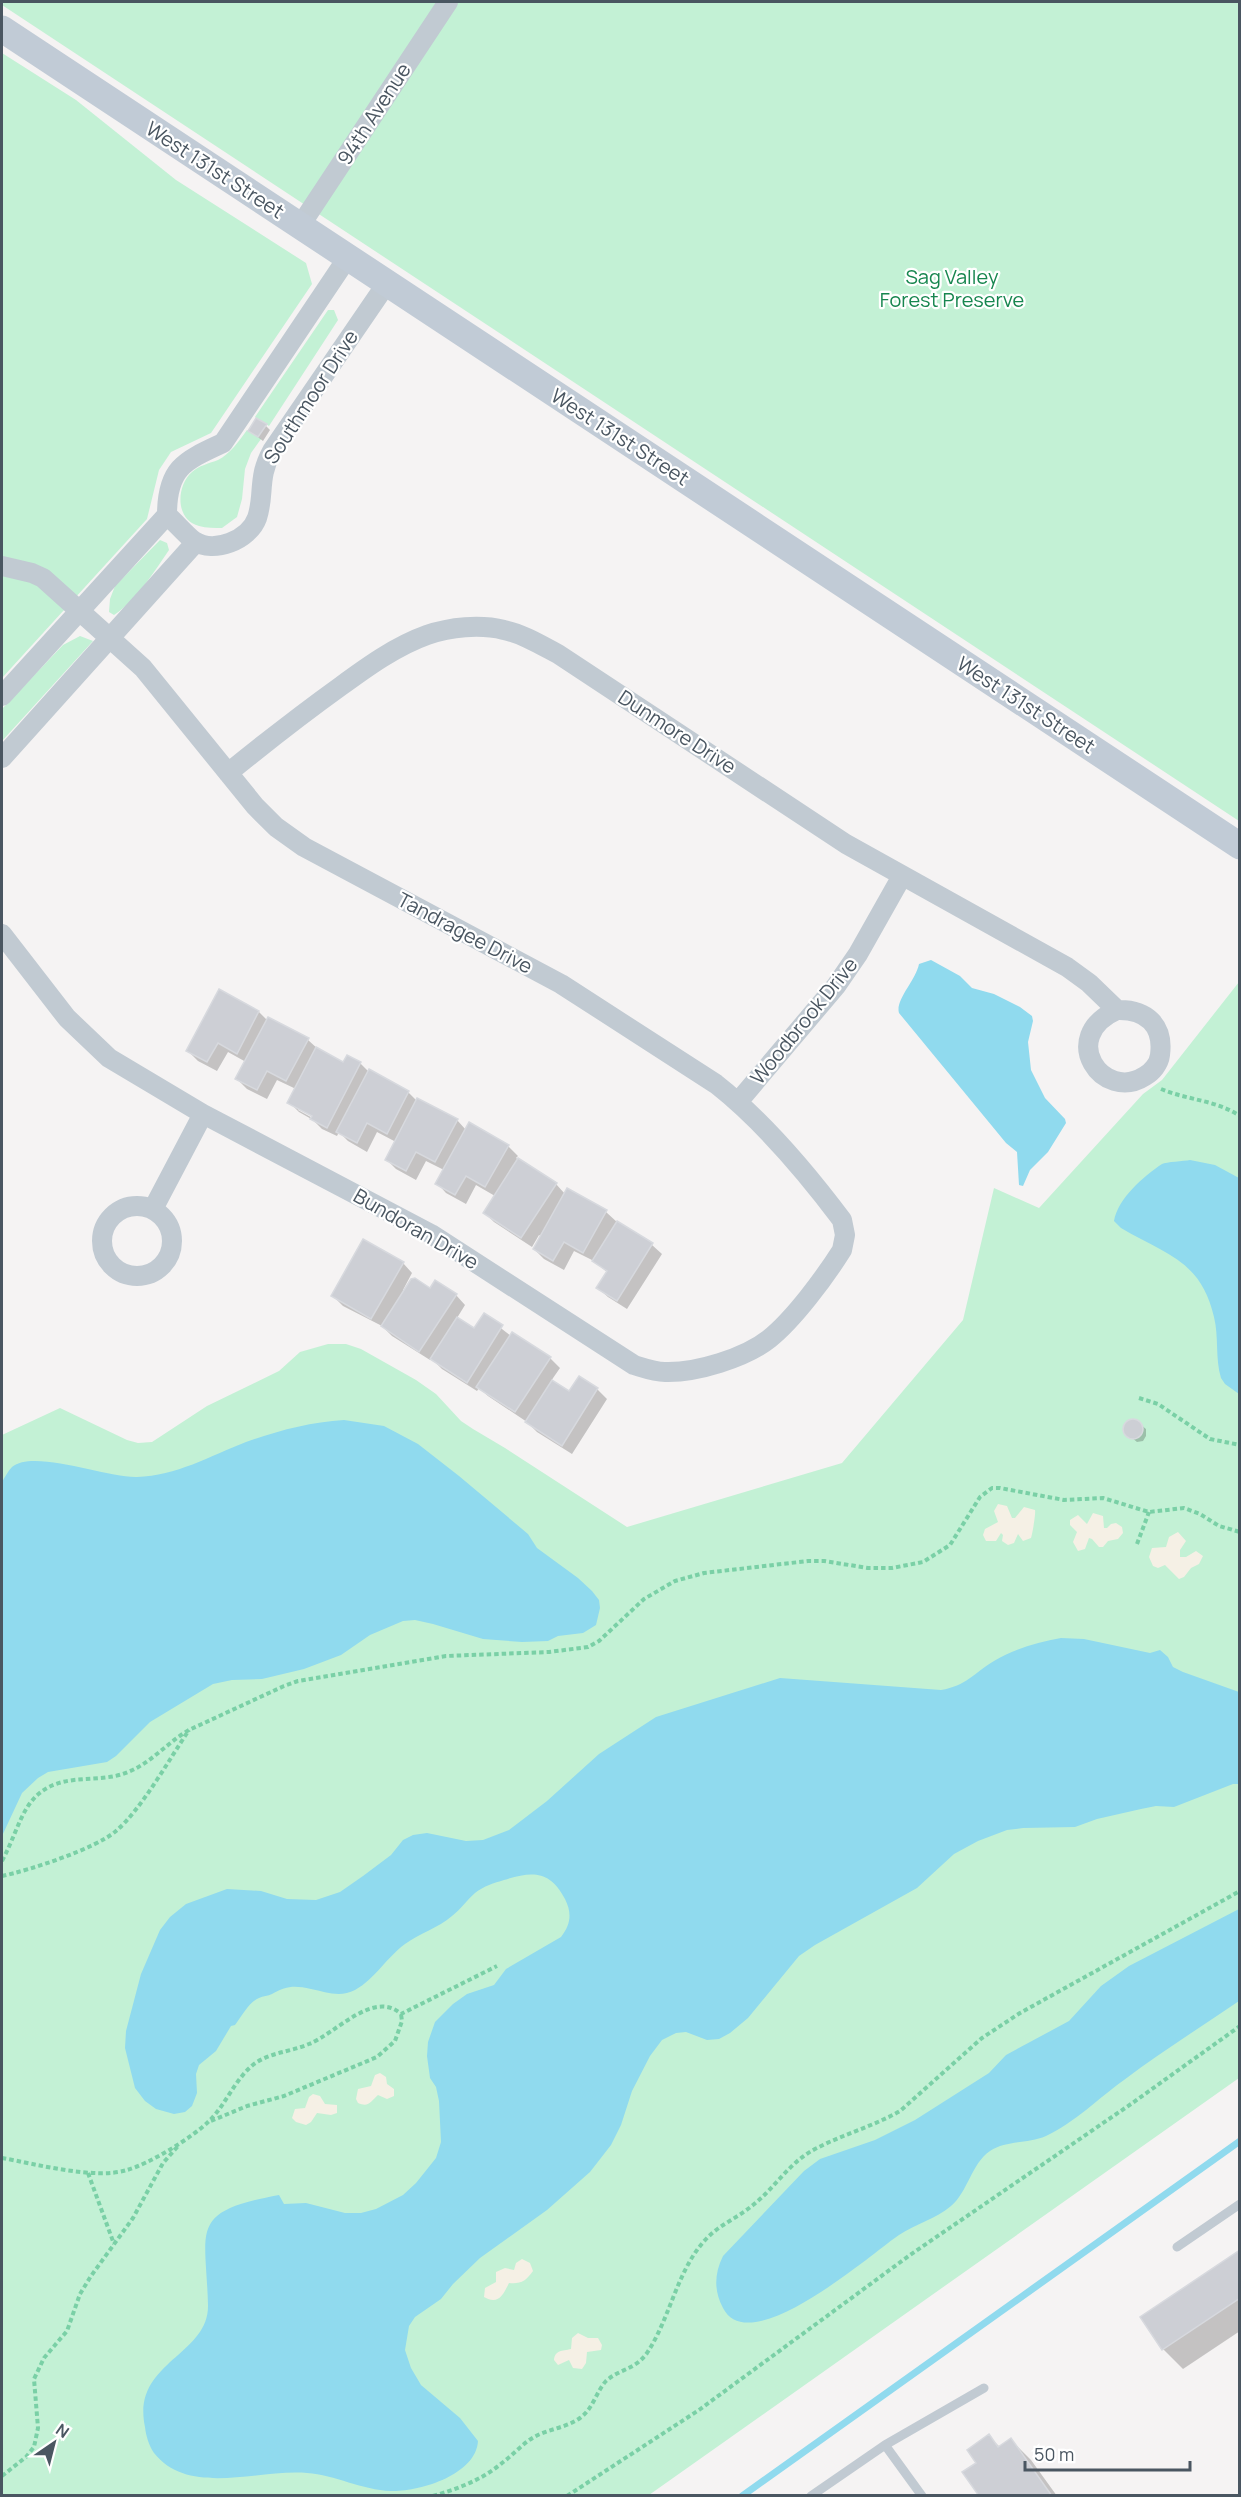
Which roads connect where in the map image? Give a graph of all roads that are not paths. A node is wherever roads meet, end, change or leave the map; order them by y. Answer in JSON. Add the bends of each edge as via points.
{"nodes":[{"id":1,"x":448,"y":2,"type":"edge"},
{"id":2,"x":2,"y":29,"type":"edge"},
{"id":3,"x":300,"y":226,"type":"junction"},
{"id":4,"x":348,"y":257,"type":"junction"},
{"id":5,"x":387,"y":283,"type":"junction"},
{"id":6,"x":167,"y":515,"type":"junction"},
{"id":7,"x":196,"y":542,"type":"junction"},
{"id":8,"x":2,"y":566,"type":"edge"},
{"id":9,"x":79,"y":610,"type":"junction"},
{"id":10,"x":110,"y":638,"type":"junction"},
{"id":11,"x":2,"y":696,"type":"edge"},
{"id":12,"x":2,"y":758,"type":"edge"},
{"id":13,"x":228,"y":773,"type":"junction"},
{"id":14,"x":1239,"y":846,"type":"edge"},
{"id":15,"x":902,"y":876,"type":"junction"},
{"id":16,"x":2,"y":934,"type":"edge"},
{"id":17,"x":1117,"y":1010,"type":"junction"},
{"id":18,"x":738,"y":1101,"type":"junction"},
{"id":19,"x":203,"y":1114,"type":"junction"},
{"id":20,"x":153,"y":1209,"type":"dead end"},
{"id":21,"x":842,"y":1250,"type":"joint"},
{"id":22,"x":1239,"y":2204,"type":"edge"},
{"id":23,"x":1177,"y":2247,"type":"dead end"},
{"id":24,"x":984,"y":2388,"type":"dead end"},
{"id":25,"x":885,"y":2445,"type":"junction"},
{"id":26,"x":811,"y":2496,"type":"edge"},
{"id":27,"x":922,"y":2496,"type":"edge"}],
"edges":[{"from":1,"to":3,"type":"street","name":"94th Avenue"},
{"from":2,"to":3,"type":"street","name":"West 131st Street"},
{"from":3,"to":4,"type":"street","name":"West 131st Street"},
{"from":4,"to":5,"type":"street","name":"West 131st Street"},
{"from":4,"to":6,"type":"street","via":[[223,444],[192,458],[175,473]]},
{"from":5,"to":7,"type":"street","name":"Southmoor Drive","via":[[272,451],[264,466],[257,518],[251,530],[226,544]]},
{"from":5,"to":14,"type":"street","name":"West 131st Street"},
{"from":6,"to":7,"type":"street"},
{"from":6,"to":9,"type":"street"},
{"from":7,"to":10,"type":"street"},
{"from":8,"to":9,"type":"street","name":"Tandragee Drive","via":[[43,578]]},
{"from":9,"to":10,"type":"street","name":"Tandragee Drive"},
{"from":9,"to":11,"type":"street"},
{"from":10,"to":12,"type":"street"},
{"from":10,"to":13,"type":"street","name":"Tandragee Drive","via":[[143,668]]},
{"from":13,"to":15,"type":"street","name":"Dunmore Drive","via":[[301,715],[401,647],[453,629],[504,630],[558,654],[846,844]]},
{"from":13,"to":18,"type":"street","name":"Tandragee Drive","via":[[276,827],[304,848],[561,984]]},
{"from":15,"to":17,"type":"street","name":"Dunmore Drive","via":[[1067,967]]},
{"from":15,"to":18,"type":"street","name":"Woodbrook Drive","via":[[841,979]]},
{"from":16,"to":19,"type":"street","name":"Bundoran Drive","via":[[90,1042],[126,1070]]},
{"from":17,"to":17,"type":"street","via":[[1103,1016],[1092,1028],[1089,1054],[1095,1068],[1107,1079],[1121,1083],[1138,1081],[1159,1060],[1162,1042],[1155,1025],[1145,1015]]},
{"from":18,"to":21,"type":"street","name":"Tandragee Drive","via":[[842,1220]]},
{"from":19,"to":20,"type":"street"},
{"from":19,"to":21,"type":"street","name":"Bundoran Drive","via":[[431,1234],[614,1354],[649,1370],[688,1370],[756,1348],[787,1323]]},
{"from":22,"to":23,"type":"lane"},
{"from":24,"to":25,"type":"lane"},
{"from":25,"to":26,"type":"lane"},
{"from":25,"to":27,"type":"lane"}]}
